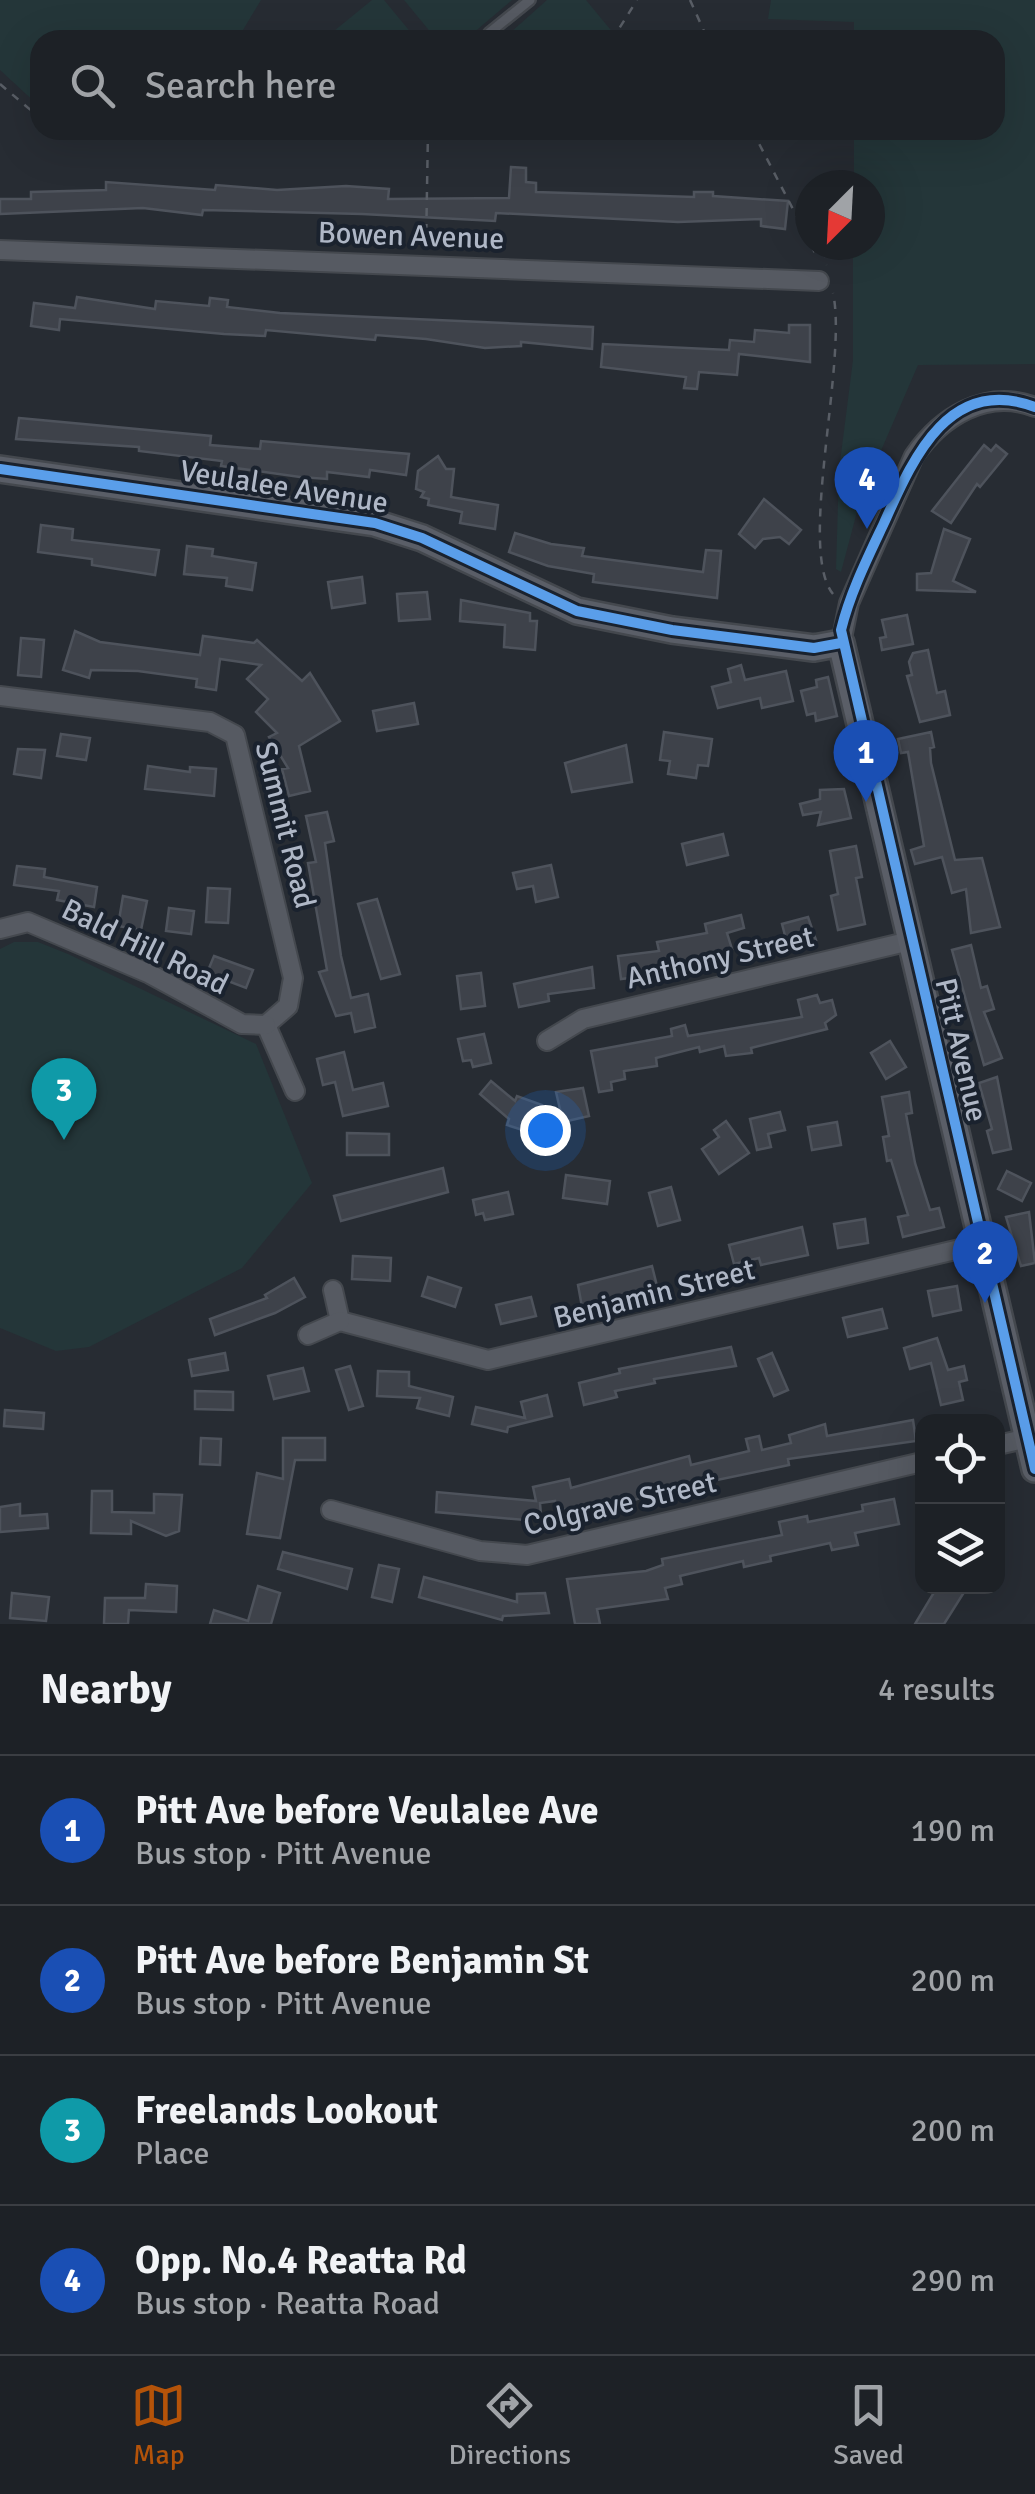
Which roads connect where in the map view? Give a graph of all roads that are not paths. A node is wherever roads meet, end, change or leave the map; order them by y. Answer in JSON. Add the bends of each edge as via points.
{"nodes":[{"id":1,"x":530,"y":0,"type":"edge"},
{"id":2,"x":492,"y":30,"type":"edge"},
{"id":3,"x":0,"y":250,"type":"edge"},
{"id":4,"x":827,"y":282,"type":"road end"},
{"id":5,"x":1035,"y":407,"type":"edge"},
{"id":6,"x":0,"y":469,"type":"edge"},
{"id":7,"x":841,"y":643,"type":"junction"},
{"id":8,"x":0,"y":696,"type":"edge"},
{"id":9,"x":0,"y":929,"type":"edge"},
{"id":10,"x":910,"y":941,"type":"junction"},
{"id":11,"x":266,"y":1025,"type":"junction"},
{"id":12,"x":547,"y":1040,"type":"dead end"},
{"id":13,"x":294,"y":1091,"type":"dead end"},
{"id":14,"x":981,"y":1244,"type":"junction"},
{"id":15,"x":332,"y":1290,"type":"dead end"},
{"id":16,"x":340,"y":1321,"type":"junction"},
{"id":17,"x":308,"y":1335,"type":"dead end"},
{"id":18,"x":1028,"y":1438,"type":"junction"},
{"id":19,"x":1005,"y":1443,"type":"edge"},
{"id":20,"x":915,"y":1464,"type":"edge"},
{"id":21,"x":1035,"y":1469,"type":"edge"},
{"id":22,"x":330,"y":1510,"type":"dead end"}],
"edges":[{"from":1,"to":2,"type":"lane"},
{"from":3,"to":4,"type":"street","name":"Bowen Avenue"},
{"from":5,"to":7,"type":"street","via":[[976,405],[928,436],[849,603]]},
{"from":6,"to":7,"type":"street","name":"Veulalee Avenue","via":[[375,522],[577,611],[814,648]]},
{"from":7,"to":10,"type":"street","name":"Pitt Avenue"},
{"from":8,"to":11,"type":"street","name":"Summit Road","via":[[210,722],[235,735],[294,978],[288,1006]]},
{"from":9,"to":11,"type":"street","name":"Bald Hill Road","via":[[28,922],[150,974],[242,1024]]},
{"from":10,"to":12,"type":"street","name":"Anthony Street","via":[[583,1019]]},
{"from":10,"to":14,"type":"street","name":"Pitt Avenue"},
{"from":11,"to":13,"type":"street"},
{"from":14,"to":16,"type":"street","name":"Benjamin Street","via":[[488,1360]]},
{"from":14,"to":18,"type":"street","name":"Pitt Avenue"},
{"from":15,"to":16,"type":"street"},
{"from":16,"to":17,"type":"street"},
{"from":18,"to":19,"type":"street"},
{"from":18,"to":21,"type":"street","name":"Pitt Avenue"},
{"from":20,"to":22,"type":"street","name":"Colgrave Street","via":[[527,1555],[480,1551]]}]}
